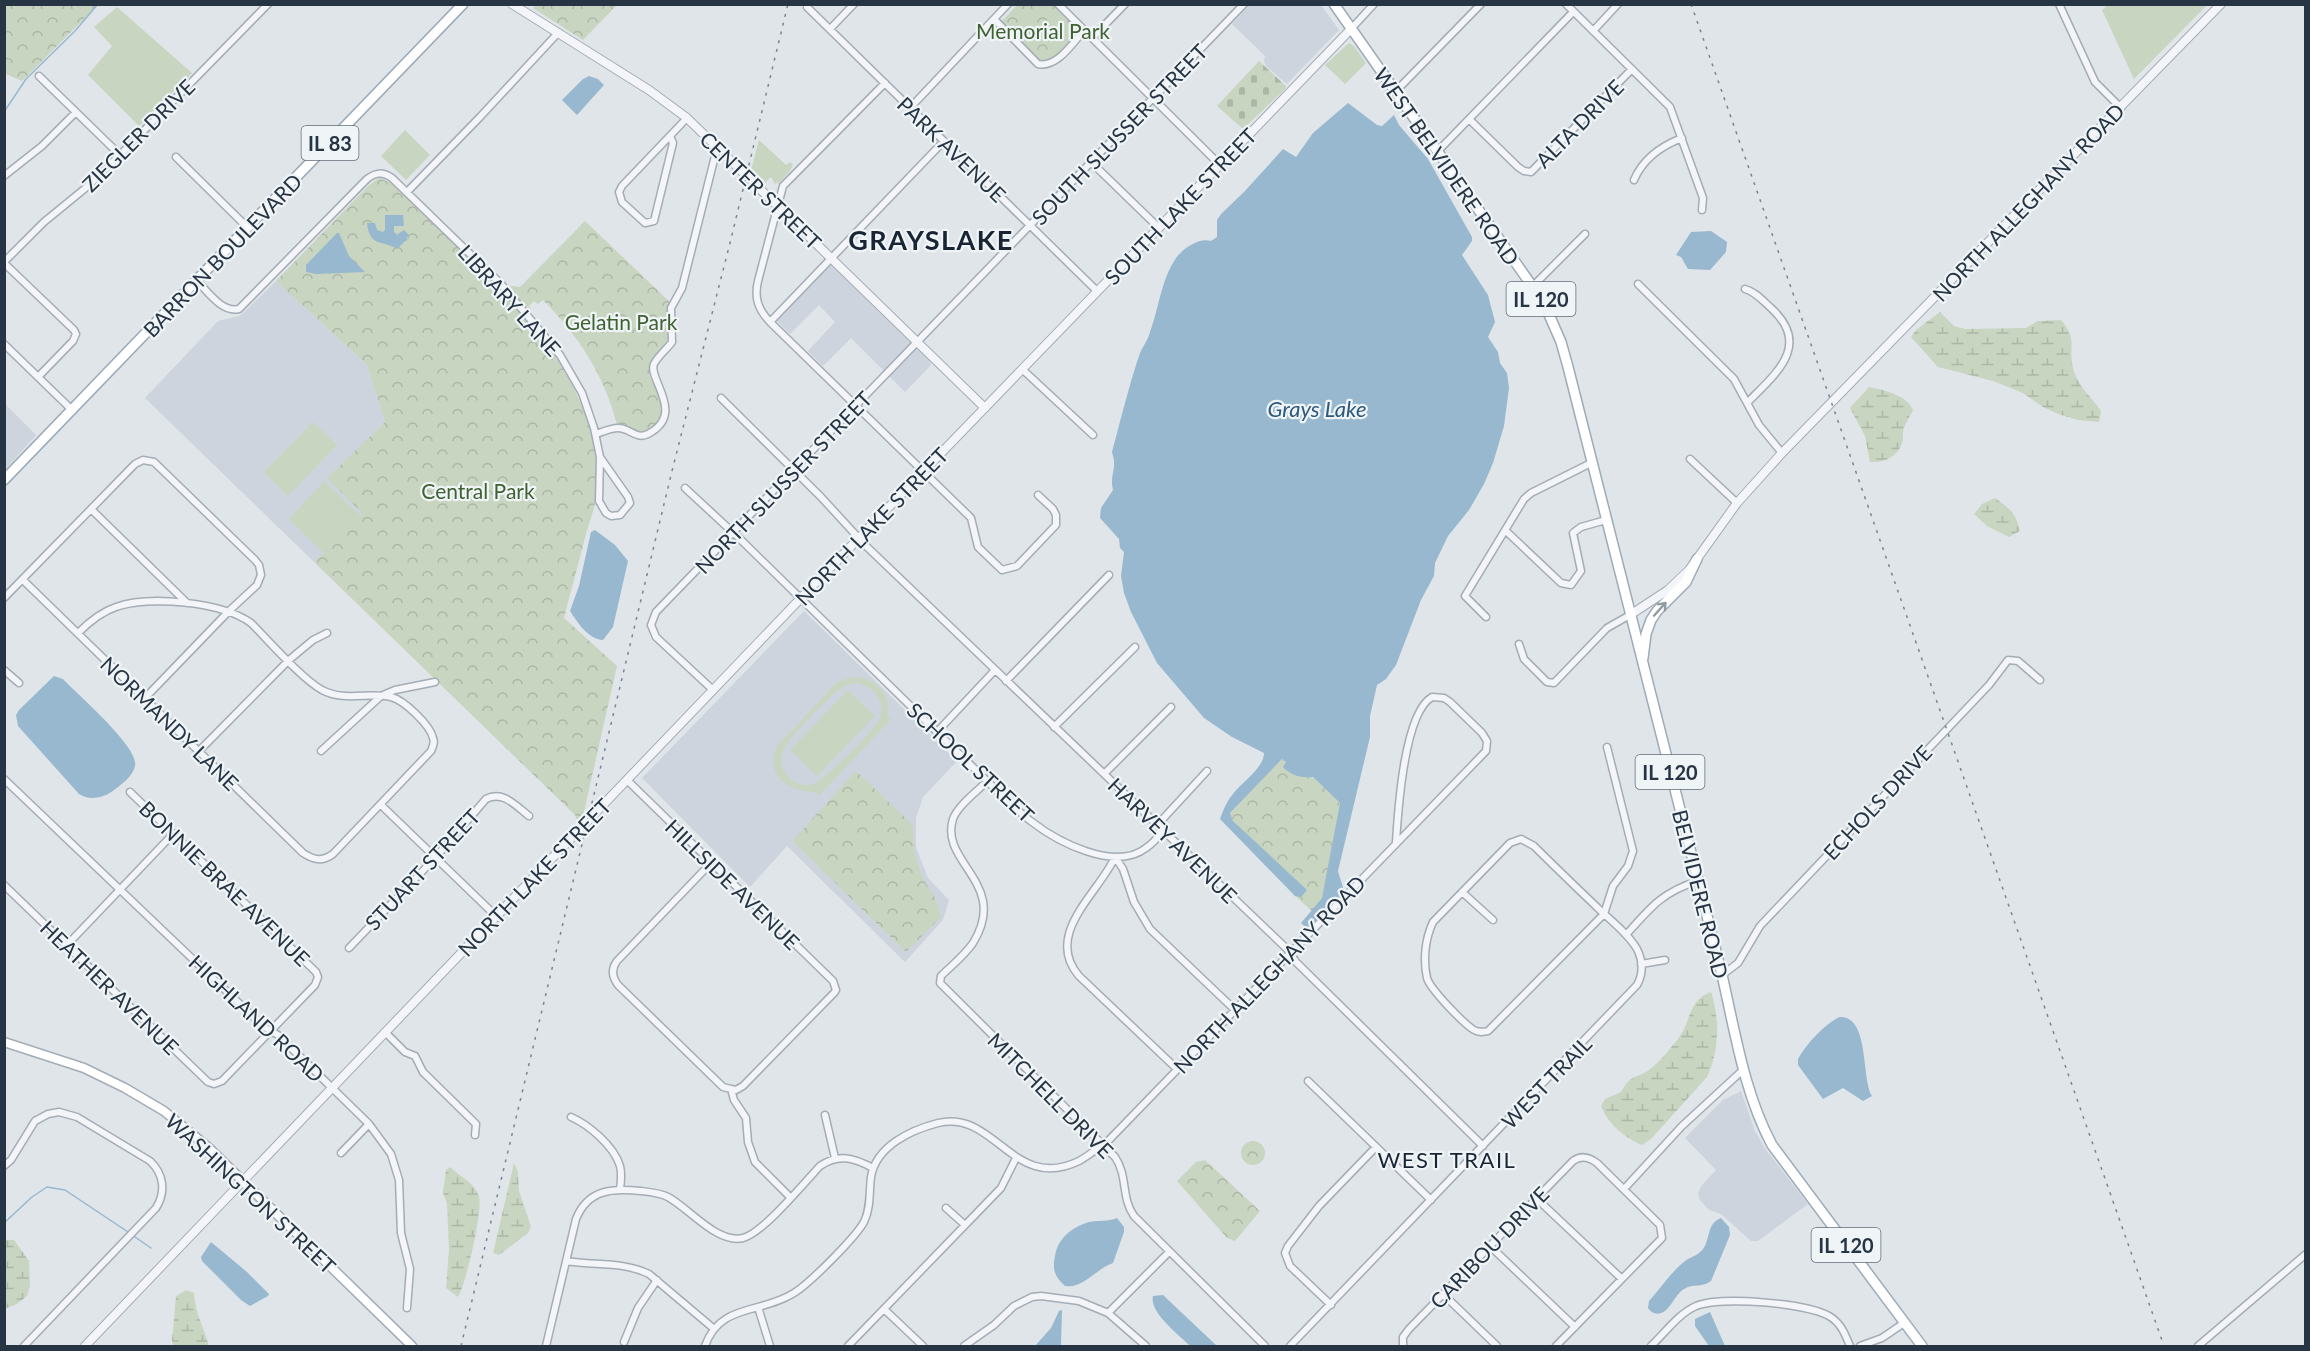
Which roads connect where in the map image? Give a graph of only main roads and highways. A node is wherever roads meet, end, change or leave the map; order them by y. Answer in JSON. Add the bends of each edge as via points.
{"nodes":[{"id":1,"x":463,"y":4,"type":"edge"},
{"id":2,"x":1334,"y":4,"type":"edge"},
{"id":3,"x":4,"y":480,"type":"edge"},
{"id":4,"x":1697,"y":559,"type":"road end"},
{"id":5,"x":1630,"y":615,"type":"joint"},
{"id":6,"x":1642,"y":663,"type":"junction"},
{"id":7,"x":4,"y":1042,"type":"edge"},
{"id":8,"x":412,"y":1347,"type":"edge"},
{"id":9,"x":1922,"y":1347,"type":"edge"}],
"edges":[{"from":1,"to":3,"type":"main road","name":"BARRON BOULEVARD","number":"IL 83"},
{"from":2,"to":5,"type":"main road","name":"WEST BELVIDERE ROAD","number":"IL 120","via":[[1544,303],[1561,342]]},
{"from":6,"to":4,"type":"main road","one_way":true,"via":[[1651,620],[1686,582]]},
{"from":5,"to":6,"type":"main road","name":"BELVIDERE ROAD","number":"IL 120"},
{"from":6,"to":9,"type":"main road","name":"BELVIDERE ROAD","number":"IL 120","via":[[1744,1069],[1763,1128]]},
{"from":7,"to":8,"type":"main road","name":"WASHINGTON STREET","via":[[84,1068],[164,1111],[243,1181]]}]}
